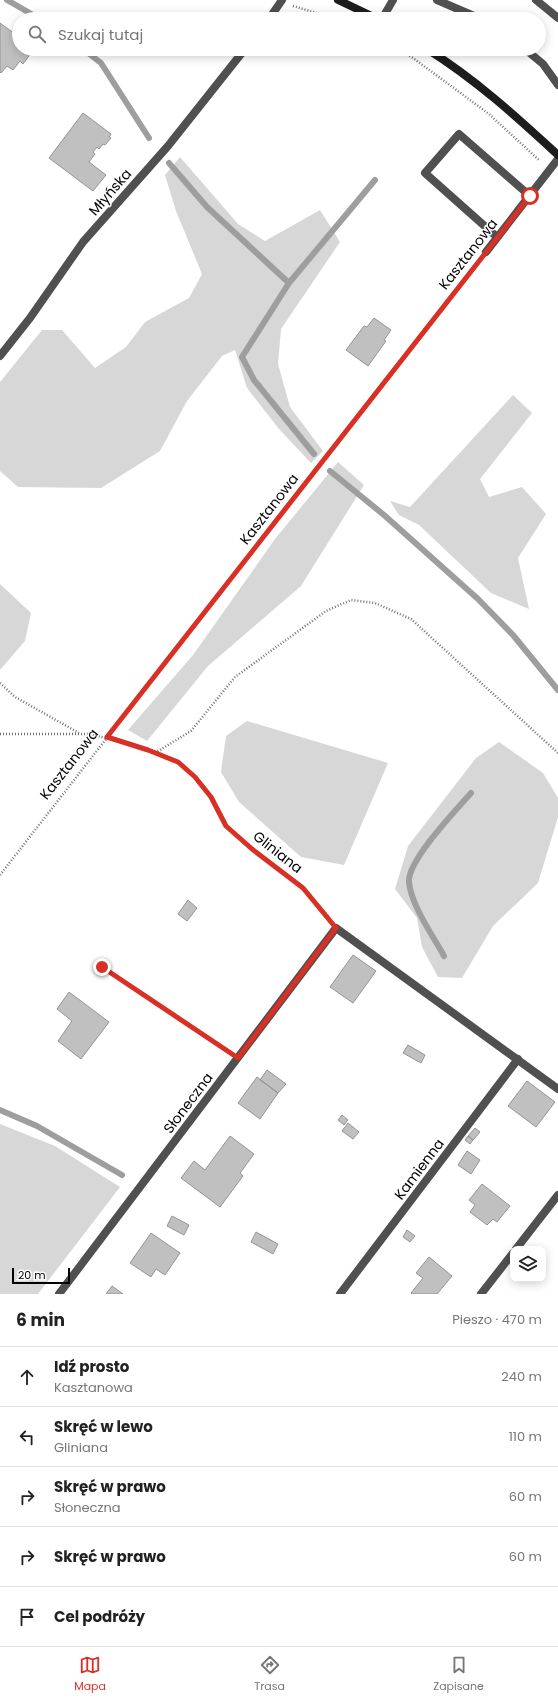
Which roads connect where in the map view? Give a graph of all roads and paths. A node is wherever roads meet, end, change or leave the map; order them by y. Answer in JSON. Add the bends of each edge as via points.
{"nodes":[{"id":1,"x":338,"y":0,"type":"edge"},
{"id":2,"x":393,"y":0,"type":"edge"},
{"id":3,"x":437,"y":0,"type":"edge"},
{"id":4,"x":536,"y":0,"type":"edge"},
{"id":5,"x":281,"y":1,"type":"edge"},
{"id":6,"x":274,"y":12,"type":"edge"},
{"id":7,"x":315,"y":12,"type":"edge"},
{"id":8,"x":363,"y":12,"type":"edge"},
{"id":9,"x":386,"y":12,"type":"edge"},
{"id":10,"x":465,"y":12,"type":"edge"},
{"id":11,"x":558,"y":18,"type":"edge"},
{"id":12,"x":240,"y":56,"type":"edge"},
{"id":13,"x":409,"y":56,"type":"edge"},
{"id":14,"x":437,"y":56,"type":"edge"},
{"id":15,"x":533,"y":56,"type":"edge"},
{"id":16,"x":558,"y":85,"type":"edge"},
{"id":17,"x":558,"y":155,"type":"edge"},
{"id":18,"x":558,"y":159,"type":"edge"},
{"id":19,"x":550,"y":169,"type":"junction"},
{"id":20,"x":530,"y":196,"type":"junction"},
{"id":21,"x":497,"y":238,"type":"junction"},
{"id":22,"x":486,"y":252,"type":"joint"},
{"id":23,"x":0,"y":356,"type":"edge"},
{"id":24,"x":0,"y":683,"type":"edge"},
{"id":25,"x":0,"y":734,"type":"edge"},
{"id":26,"x":80,"y":734,"type":"junction"},
{"id":27,"x":107,"y":737,"type":"junction"},
{"id":28,"x":155,"y":753,"type":"junction"},
{"id":29,"x":558,"y":753,"type":"edge"},
{"id":30,"x":0,"y":875,"type":"edge"},
{"id":31,"x":336,"y":928,"type":"junction"},
{"id":32,"x":102,"y":967,"type":"dead end"},
{"id":33,"x":238,"y":1058,"type":"junction"},
{"id":34,"x":518,"y":1059,"type":"junction"},
{"id":35,"x":558,"y":1089,"type":"edge"},
{"id":36,"x":558,"y":1195,"type":"edge"},
{"id":37,"x":518,"y":1246,"type":"edge"},
{"id":38,"x":510,"y":1256,"type":"edge"},
{"id":39,"x":59,"y":1294,"type":"edge"},
{"id":40,"x":340,"y":1294,"type":"edge"},
{"id":41,"x":481,"y":1294,"type":"edge"}],
"edges":[{"from":1,"to":8,"type":"main road"},
{"from":2,"to":9,"type":"street"},
{"from":3,"to":10,"type":"street"},
{"from":4,"to":11,"type":"street"},
{"from":5,"to":6,"type":"street"},
{"from":5,"to":7,"type":"path"},
{"from":12,"to":23,"type":"street","name":"Młyńska","via":[[168,146],[83,242]]},
{"from":13,"to":19,"type":"path","via":[[489,114]]},
{"from":14,"to":17,"type":"main road","via":[[505,107]]},
{"from":15,"to":16,"type":"street","via":[[543,64]]},
{"from":18,"to":19,"type":"street","name":"Kasztanowa"},
{"from":19,"to":20,"type":"street","name":"Kasztanowa"},
{"from":20,"to":21,"type":"street","name":"Kasztanowa"},
{"from":20,"to":21,"type":"street","via":[[459,134],[425,172]]},
{"from":21,"to":22,"type":"street","name":"Kasztanowa"},
{"from":22,"to":27,"type":"path","name":"Kasztanowa"},
{"from":24,"to":26,"type":"path","via":[[15,697]]},
{"from":25,"to":26,"type":"path","name":"Gliniana"},
{"from":26,"to":27,"type":"path","name":"Gliniana"},
{"from":27,"to":28,"type":"path","name":"Gliniana"},
{"from":27,"to":30,"type":"path","name":"Kasztanowa"},
{"from":28,"to":29,"type":"path","via":[[191,731],[234,677],[326,611],[351,600],[375,602],[411,619]]},
{"from":28,"to":31,"type":"path","name":"Gliniana","via":[[178,762],[195,777],[211,797],[226,826],[303,888]]},
{"from":31,"to":33,"type":"street","name":"Słoneczna"},
{"from":31,"to":34,"type":"street"},
{"from":32,"to":33,"type":"path"},
{"from":33,"to":39,"type":"street","name":"Słoneczna"},
{"from":34,"to":35,"type":"street"},
{"from":34,"to":40,"type":"street","name":"Kamienna"},
{"from":36,"to":37,"type":"street"},
{"from":38,"to":41,"type":"street"}]}
